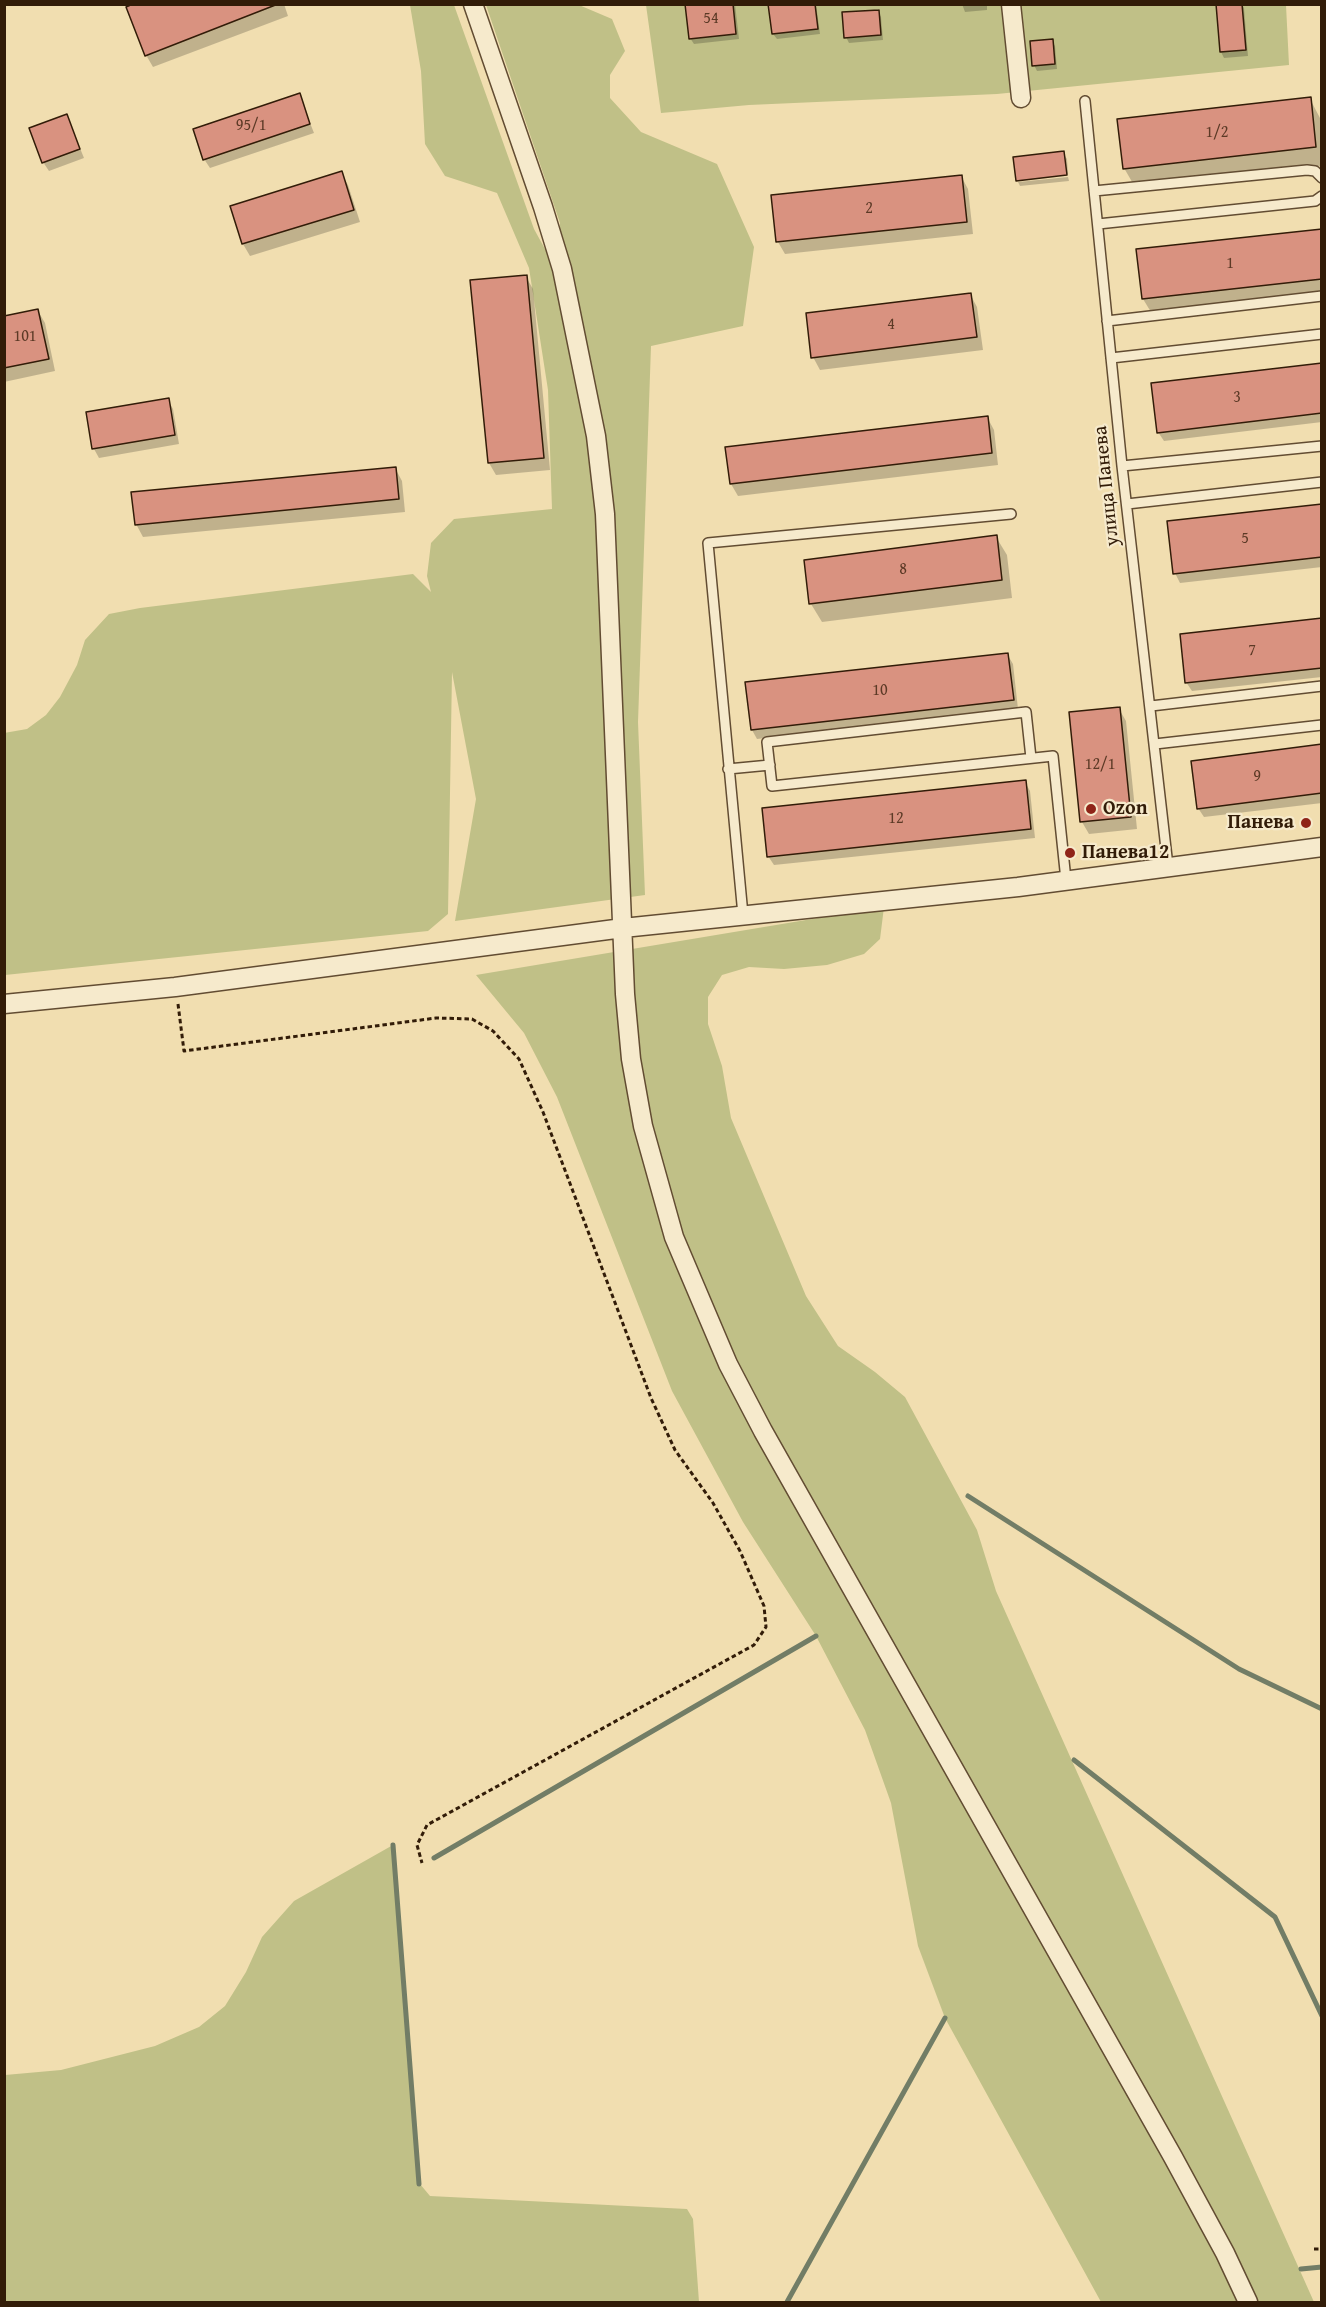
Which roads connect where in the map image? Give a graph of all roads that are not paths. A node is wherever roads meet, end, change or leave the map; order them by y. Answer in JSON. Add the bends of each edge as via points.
{"nodes":[{"id":1,"x":473,"y":4,"type":"edge"},
{"id":2,"x":1011,"y":4,"type":"edge"},
{"id":3,"x":1021,"y":98,"type":"dead end"},
{"id":4,"x":1085,"y":101,"type":"dead end"},
{"id":5,"x":1322,"y":178,"type":"edge"},
{"id":6,"x":1094,"y":191,"type":"junction"},
{"id":7,"x":1322,"y":196,"type":"edge"},
{"id":8,"x":1098,"y":224,"type":"junction"},
{"id":9,"x":1322,"y":296,"type":"edge"},
{"id":10,"x":1107,"y":321,"type":"junction"},
{"id":11,"x":1322,"y":334,"type":"edge"},
{"id":12,"x":1111,"y":358,"type":"junction"},
{"id":13,"x":1322,"y":446,"type":"edge"},
{"id":14,"x":1122,"y":466,"type":"junction"},
{"id":15,"x":1322,"y":482,"type":"edge"},
{"id":16,"x":1127,"y":504,"type":"junction"},
{"id":17,"x":1011,"y":514,"type":"dead end"},
{"id":18,"x":1322,"y":686,"type":"edge"},
{"id":19,"x":1151,"y":706,"type":"junction"},
{"id":20,"x":1322,"y":725,"type":"edge"},
{"id":21,"x":1155,"y":744,"type":"junction"},
{"id":22,"x":1031,"y":758,"type":"junction"},
{"id":23,"x":770,"y":765,"type":"junction"},
{"id":24,"x":728,"y":769,"type":"junction"},
{"id":25,"x":1322,"y":847,"type":"edge"},
{"id":26,"x":1168,"y":866,"type":"junction"},
{"id":27,"x":1066,"y":880,"type":"junction"},
{"id":28,"x":743,"y":915,"type":"junction"},
{"id":29,"x":622,"y":928,"type":"junction"},
{"id":30,"x":4,"y":1004,"type":"edge"},
{"id":31,"x":1248,"y":2302,"type":"edge"}],
"edges":[{"from":1,"to":29,"type":"street","via":[[562,269],[596,436],[605,514]]},
{"from":2,"to":3,"type":"street"},
{"from":4,"to":6,"type":"lane","name":"улица Панева"},
{"from":5,"to":6,"type":"lane","via":[[1307,170]]},
{"from":6,"to":8,"type":"lane","name":"улица Панева"},
{"from":7,"to":8,"type":"lane","via":[[1315,201]]},
{"from":8,"to":10,"type":"lane","name":"улица Панева"},
{"from":9,"to":10,"type":"lane"},
{"from":10,"to":12,"type":"lane","name":"улица Панева"},
{"from":11,"to":12,"type":"lane"},
{"from":12,"to":14,"type":"lane","name":"улица Панева"},
{"from":13,"to":14,"type":"lane"},
{"from":14,"to":16,"type":"lane","name":"улица Панева"},
{"from":15,"to":16,"type":"lane"},
{"from":16,"to":19,"type":"lane","name":"улица Панева"},
{"from":17,"to":24,"type":"lane","via":[[708,543]]},
{"from":18,"to":19,"type":"lane"},
{"from":19,"to":21,"type":"lane","name":"улица Панева"},
{"from":20,"to":21,"type":"lane"},
{"from":21,"to":26,"type":"lane","name":"улица Панева"},
{"from":22,"to":23,"type":"lane","via":[[772,786]]},
{"from":22,"to":23,"type":"lane","via":[[1026,712],[767,742]]},
{"from":22,"to":27,"type":"lane","via":[[1053,756]]},
{"from":23,"to":24,"type":"lane"},
{"from":24,"to":28,"type":"lane"},
{"from":25,"to":26,"type":"street"},
{"from":26,"to":27,"type":"street"},
{"from":27,"to":28,"type":"street"},
{"from":28,"to":29,"type":"street"},
{"from":29,"to":30,"type":"street","via":[[175,987]]},
{"from":29,"to":31,"type":"street","via":[[631,1059],[643,1126],[674,1237],[723,1353],[768,1442],[1173,2157]]}]}
